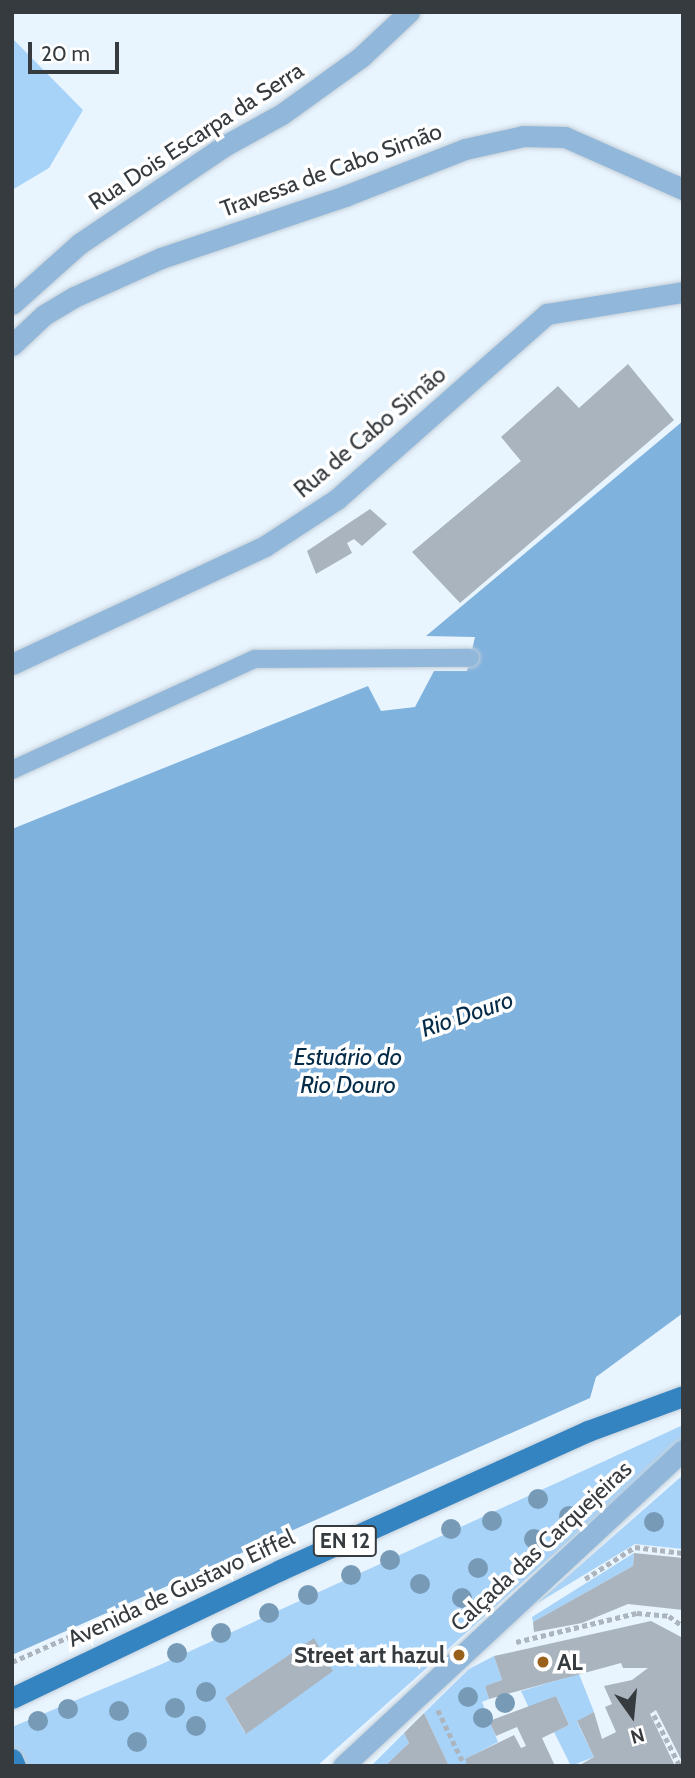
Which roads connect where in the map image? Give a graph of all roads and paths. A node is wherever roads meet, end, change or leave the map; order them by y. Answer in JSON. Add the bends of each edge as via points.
{"nodes":[{"id":1,"x":409,"y":12,"type":"edge"},
{"id":2,"x":683,"y":189,"type":"edge"},
{"id":3,"x":683,"y":292,"type":"edge"},
{"id":4,"x":12,"y":304,"type":"edge"},
{"id":5,"x":12,"y":345,"type":"edge"},
{"id":6,"x":470,"y":658,"type":"dead end"},
{"id":7,"x":12,"y":664,"type":"edge"},
{"id":8,"x":12,"y":770,"type":"edge"},
{"id":9,"x":683,"y":1396,"type":"edge"},
{"id":10,"x":683,"y":1450,"type":"edge"},
{"id":11,"x":683,"y":1553,"type":"edge"},
{"id":12,"x":581,"y":1582,"type":"dead end"},
{"id":13,"x":683,"y":1626,"type":"edge"},
{"id":14,"x":527,"y":1628,"type":"dead end"},
{"id":15,"x":528,"y":1639,"type":"junction"},
{"id":16,"x":465,"y":1651,"type":"junction"},
{"id":17,"x":12,"y":1698,"type":"edge"},
{"id":18,"x":437,"y":1707,"type":"dead end"},
{"id":19,"x":654,"y":1715,"type":"dead end"},
{"id":20,"x":12,"y":1759,"type":"edge"},
{"id":21,"x":15,"y":1766,"type":"edge"},
{"id":22,"x":343,"y":1766,"type":"edge"},
{"id":23,"x":465,"y":1766,"type":"edge"},
{"id":24,"x":680,"y":1766,"type":"edge"}],
"edges":[{"from":1,"to":4,"type":"street","name":"Rua Dois Escarpa da Serra","via":[[361,57],[282,114],[226,145],[79,244]]},
{"from":2,"to":5,"type":"street","name":"Travessa de Cabo Simão","via":[[565,137],[523,136],[465,149],[345,196],[161,258],[74,297],[44,315]]},
{"from":3,"to":7,"type":"street","name":"Rua de Cabo Simão","via":[[547,314],[337,499],[265,546]]},
{"from":6,"to":8,"type":"lane","via":[[255,659]]},
{"from":9,"to":17,"type":"main road","name":"Avenida de Gustavo Eiffel","number":"EN 12","via":[[575,1437]]},
{"from":10,"to":16,"type":"street","name":"Calçada das Carquejeiras"},
{"from":11,"to":12,"type":"path","via":[[635,1548]]},
{"from":13,"to":15,"type":"path","via":[[669,1616],[637,1613]]},
{"from":14,"to":15,"type":"path"},
{"from":15,"to":16,"type":"path"},
{"from":16,"to":22,"type":"street","name":"Calçada das Carquejeiras"},
{"from":18,"to":23,"type":"path"},
{"from":19,"to":24,"type":"path"},
{"from":20,"to":21,"type":"main road"}]}
